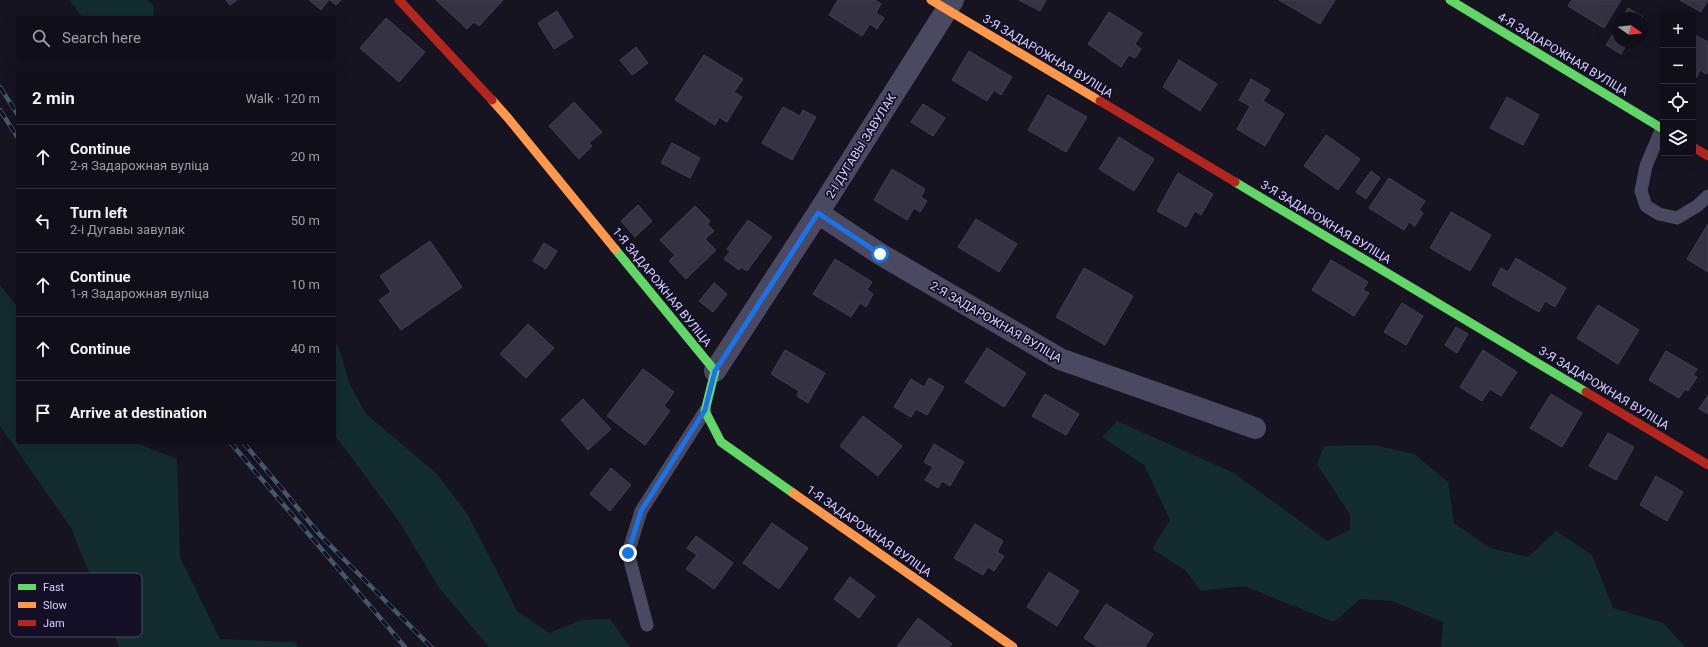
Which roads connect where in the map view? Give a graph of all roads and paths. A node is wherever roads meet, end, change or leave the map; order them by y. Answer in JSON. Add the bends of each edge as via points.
{"nodes":[{"id":1,"x":399,"y":0,"type":"edge"},
{"id":2,"x":1450,"y":0,"type":"edge"},
{"id":3,"x":944,"y":3,"type":"edge"},
{"id":4,"x":1660,"y":126,"type":"edge"},
{"id":5,"x":1660,"y":135,"type":"edge"},
{"id":6,"x":1696,"y":149,"type":"edge"},
{"id":7,"x":1708,"y":156,"type":"edge"},
{"id":8,"x":1708,"y":196,"type":"edge"},
{"id":9,"x":818,"y":213,"type":"junction"},
{"id":10,"x":715,"y":371,"type":"junction"},
{"id":11,"x":705,"y":410,"type":"junction"},
{"id":12,"x":1254,"y":428,"type":"dead end"},
{"id":13,"x":1708,"y":465,"type":"edge"},
{"id":14,"x":648,"y":625,"type":"dead end"},
{"id":15,"x":1014,"y":647,"type":"edge"}],
"edges":[{"from":1,"to":10,"type":"street","name":"1-Я ЗАДАРОЖНАЯ ВУЛІЦА","via":[[508,118]]},
{"from":2,"to":4,"type":"street","name":"4-Я ЗАДАРОЖНАЯ ВУЛІЦА"},
{"from":3,"to":9,"type":"street","name":"2-І ДУГАВЫ ЗАВУЛАК"},
{"from":3,"to":13,"type":"street","name":"3-Я ЗАДАРОЖНАЯ ВУЛІЦА"},
{"from":5,"to":8,"type":"lane","via":[[1646,166],[1641,191],[1646,206],[1659,214],[1677,218]]},
{"from":6,"to":7,"type":"street"},
{"from":9,"to":10,"type":"street","name":"2-І ДУГАВЫ ЗАВУЛАК"},
{"from":9,"to":12,"type":"street","name":"2-Я ЗАДАРОЖНАЯ ВУЛІЦА","via":[[880,254],[1060,359]]},
{"from":10,"to":11,"type":"street"},
{"from":11,"to":14,"type":"lane","via":[[641,511],[628,553]]},
{"from":11,"to":15,"type":"street","name":"1-Я ЗАДАРОЖНАЯ ВУЛІЦА","via":[[722,442]]}]}
